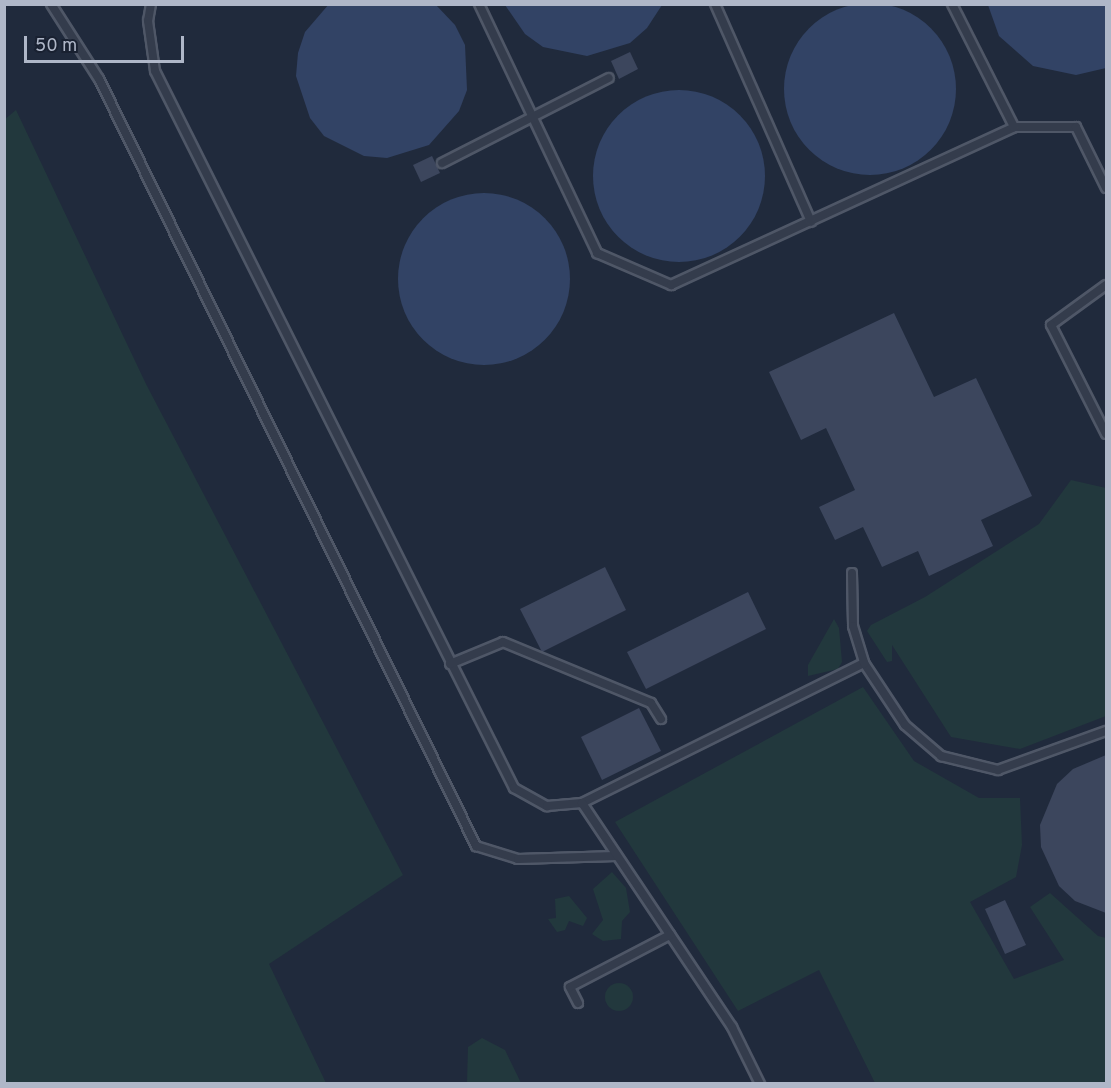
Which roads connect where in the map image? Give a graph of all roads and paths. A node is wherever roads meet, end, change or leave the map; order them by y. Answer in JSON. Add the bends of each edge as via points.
{"nodes":[{"id":1,"x":51,"y":4,"type":"edge"},
{"id":2,"x":151,"y":4,"type":"edge"},
{"id":3,"x":479,"y":4,"type":"edge"},
{"id":4,"x":714,"y":4,"type":"edge"},
{"id":5,"x":952,"y":4,"type":"edge"},
{"id":6,"x":609,"y":78,"type":"dead end"},
{"id":7,"x":532,"y":117,"type":"junction"},
{"id":8,"x":1014,"y":127,"type":"junction"},
{"id":9,"x":442,"y":163,"type":"dead end"},
{"id":10,"x":1107,"y":188,"type":"edge"},
{"id":11,"x":811,"y":222,"type":"junction"},
{"id":12,"x":1107,"y":285,"type":"edge"},
{"id":13,"x":1107,"y":434,"type":"edge"},
{"id":14,"x":852,"y":573,"type":"dead end"},
{"id":15,"x":864,"y":663,"type":"junction"},
{"id":16,"x":450,"y":664,"type":"junction"},
{"id":17,"x":661,"y":719,"type":"dead end"},
{"id":18,"x":1107,"y":731,"type":"edge"},
{"id":19,"x":582,"y":803,"type":"junction"},
{"id":20,"x":616,"y":856,"type":"junction"},
{"id":21,"x":670,"y":935,"type":"junction"},
{"id":22,"x":578,"y":1003,"type":"dead end"},
{"id":23,"x":760,"y":1083,"type":"edge"}],
"edges":[{"from":1,"to":20,"type":"lane","via":[[99,79],[477,846],[518,859]]},
{"from":2,"to":16,"type":"lane","via":[[148,21],[155,71]]},
{"from":3,"to":7,"type":"lane"},
{"from":4,"to":11,"type":"lane"},
{"from":5,"to":8,"type":"lane"},
{"from":6,"to":7,"type":"lane"},
{"from":7,"to":9,"type":"lane"},
{"from":7,"to":11,"type":"lane","via":[[597,253],[633,271],[671,285]]},
{"from":8,"to":10,"type":"lane","via":[[1076,127]]},
{"from":8,"to":11,"type":"lane"},
{"from":12,"to":13,"type":"lane","via":[[1051,325]]},
{"from":14,"to":15,"type":"lane","via":[[854,626]]},
{"from":15,"to":18,"type":"lane","via":[[904,725],[941,756],[998,770]]},
{"from":15,"to":19,"type":"lane"},
{"from":16,"to":17,"type":"lane","via":[[503,642],[651,703]]},
{"from":16,"to":19,"type":"lane","via":[[514,788],[547,806]]},
{"from":19,"to":20,"type":"lane"},
{"from":20,"to":21,"type":"lane"},
{"from":21,"to":22,"type":"lane","via":[[570,987]]},
{"from":21,"to":23,"type":"lane","via":[[732,1027]]}]}
